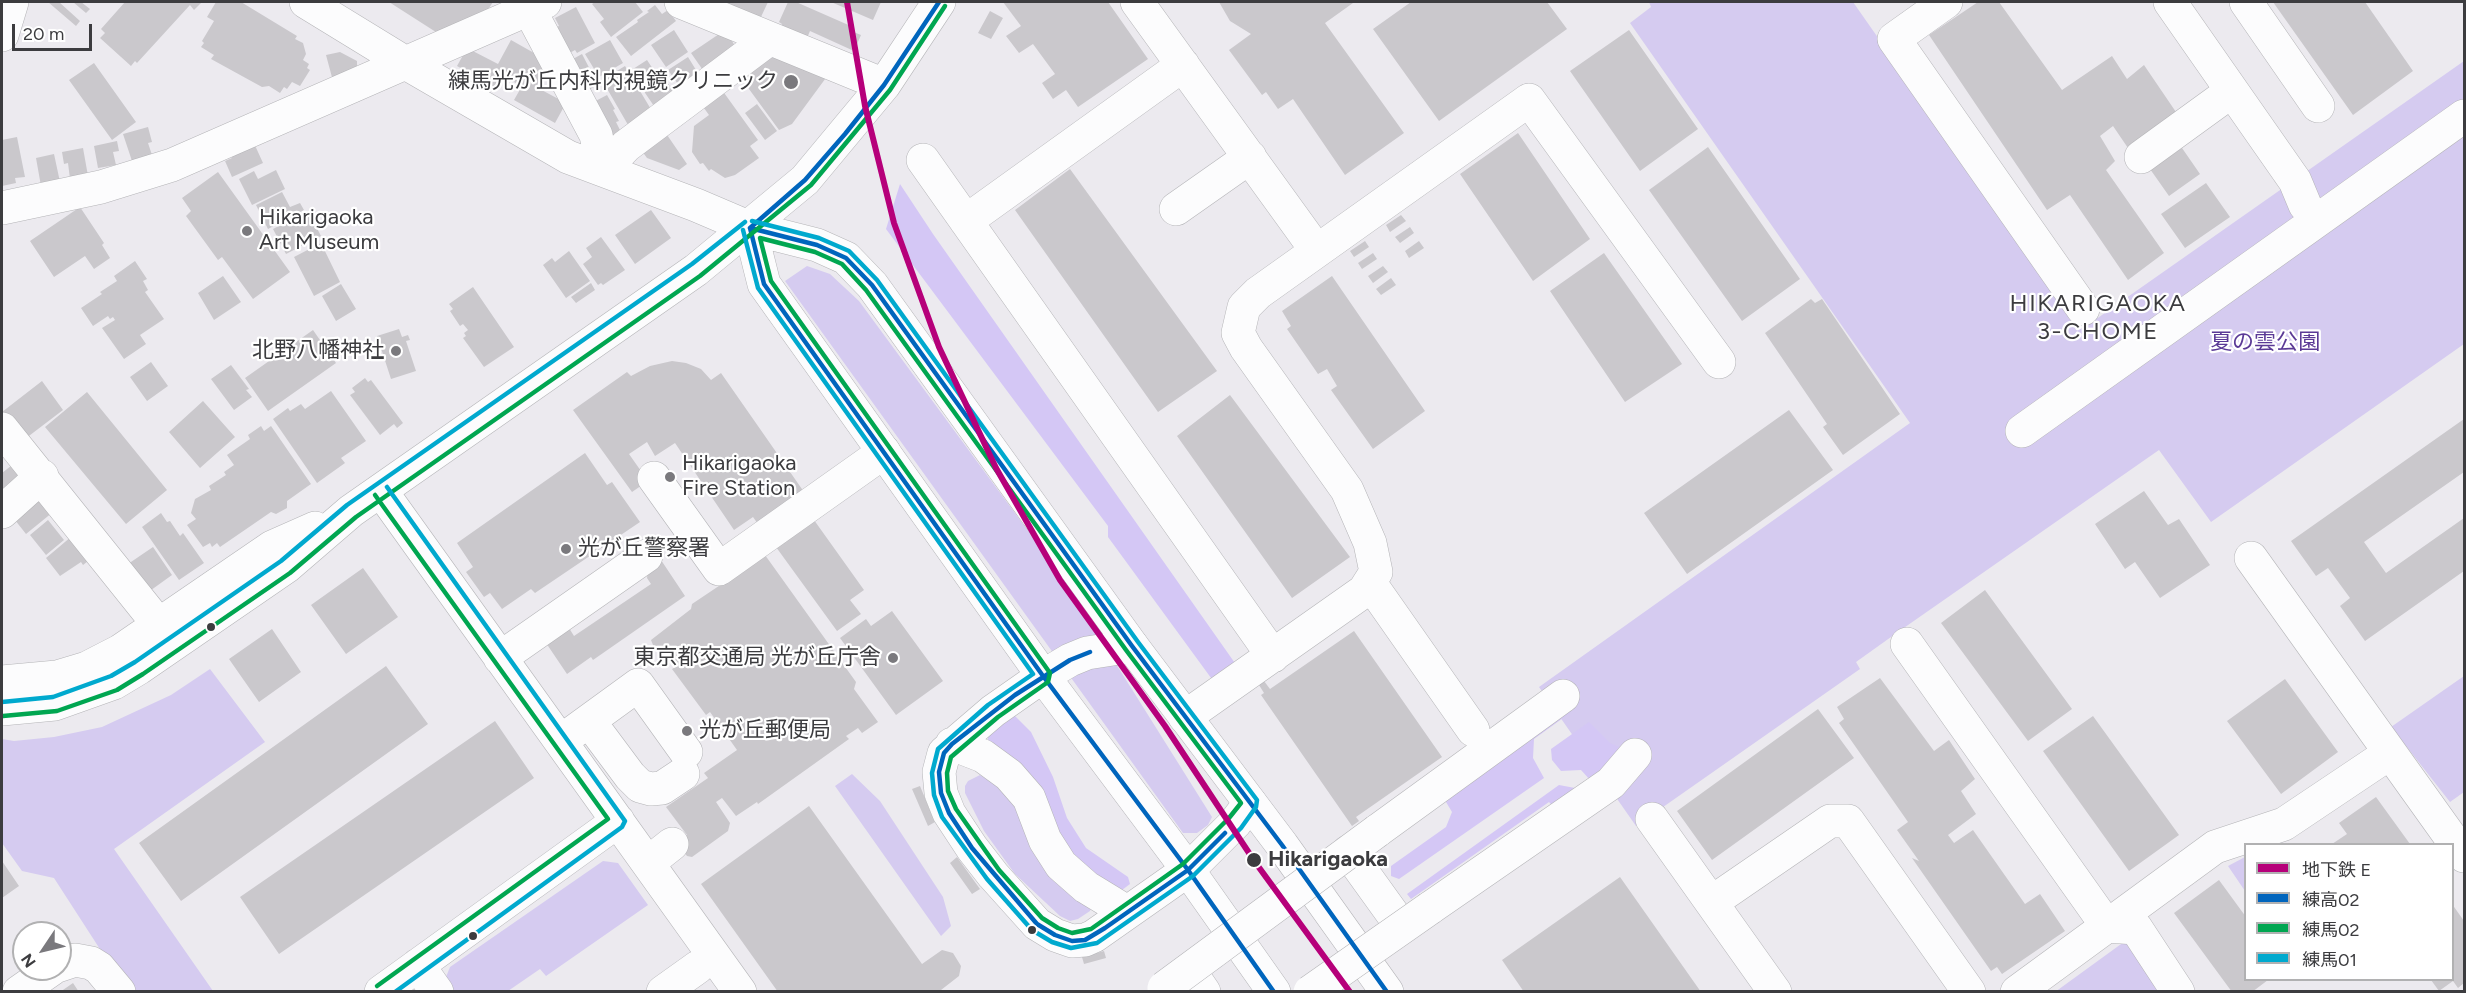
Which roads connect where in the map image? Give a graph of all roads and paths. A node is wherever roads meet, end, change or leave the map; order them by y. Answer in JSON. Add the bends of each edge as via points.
{"nodes":[{"id":1,"x":12,"y":2,"type":"edge"},
{"id":2,"x":306,"y":2,"type":"edge"},
{"id":3,"x":681,"y":2,"type":"edge"},
{"id":4,"x":939,"y":2,"type":"edge"},
{"id":5,"x":1137,"y":2,"type":"edge"},
{"id":6,"x":1946,"y":2,"type":"edge"},
{"id":7,"x":2170,"y":2,"type":"edge"},
{"id":8,"x":2246,"y":2,"type":"edge"},
{"id":9,"x":537,"y":4,"type":"edge"},
{"id":10,"x":2,"y":35,"type":"edge"},
{"id":11,"x":770,"y":39,"type":"junction"},
{"id":12,"x":404,"y":62,"type":"junction"},
{"id":13,"x":1183,"y":65,"type":"junction"},
{"id":14,"x":884,"y":85,"type":"junction"},
{"id":15,"x":2232,"y":91,"type":"junction"},
{"id":16,"x":2318,"y":106,"type":"dead end"},
{"id":17,"x":2464,"y":116,"type":"edge"},
{"id":18,"x":2141,"y":157,"type":"dead end"},
{"id":19,"x":1250,"y":158,"type":"junction"},
{"id":20,"x":923,"y":160,"type":"dead end"},
{"id":21,"x":603,"y":170,"type":"junction"},
{"id":22,"x":2305,"y":205,"type":"dead end"},
{"id":23,"x":2,"y":208,"type":"edge"},
{"id":24,"x":1176,"y":209,"type":"dead end"},
{"id":25,"x":966,"y":221,"type":"junction"},
{"id":26,"x":750,"y":228,"type":"junction"},
{"id":27,"x":1317,"y":251,"type":"junction"},
{"id":28,"x":2083,"y":309,"type":"dead end"},
{"id":29,"x":1719,"y":362,"type":"dead end"},
{"id":30,"x":2,"y":429,"type":"edge"},
{"id":31,"x":2022,"y":431,"type":"dead end"},
{"id":32,"x":884,"y":452,"type":"junction"},
{"id":33,"x":42,"y":476,"type":"junction"},
{"id":34,"x":654,"y":478,"type":"dead end"},
{"id":35,"x":381,"y":491,"type":"junction"},
{"id":36,"x":351,"y":511,"type":"junction"},
{"id":37,"x":2,"y":512,"type":"edge"},
{"id":38,"x":646,"y":556,"type":"dead end"},
{"id":39,"x":2251,"y":558,"type":"dead end"},
{"id":40,"x":1370,"y":583,"type":"junction"},
{"id":41,"x":159,"y":625,"type":"junction"},
{"id":42,"x":1907,"y":644,"type":"dead end"},
{"id":43,"x":1132,"y":646,"type":"junction"},
{"id":44,"x":1273,"y":656,"type":"junction"},
{"id":45,"x":500,"y":658,"type":"junction"},
{"id":46,"x":1043,"y":676,"type":"junction"},
{"id":47,"x":2,"y":682,"type":"edge"},
{"id":48,"x":1563,"y":696,"type":"dead end"},
{"id":49,"x":2,"y":709,"type":"edge"},
{"id":50,"x":1185,"y":717,"type":"junction"},
{"id":51,"x":589,"y":721,"type":"junction"},
{"id":52,"x":1473,"y":730,"type":"dead end"},
{"id":53,"x":561,"y":741,"type":"junction"},
{"id":54,"x":952,"y":744,"type":"junction"},
{"id":55,"x":2390,"y":753,"type":"junction"},
{"id":56,"x":1635,"y":755,"type":"dead end"},
{"id":57,"x":1250,"y":803,"type":"junction"},
{"id":58,"x":1652,"y":819,"type":"dead end"},
{"id":59,"x":618,"y":821,"type":"junction"},
{"id":60,"x":2291,"y":834,"type":"edge"},
{"id":61,"x":1348,"y":852,"type":"junction"},
{"id":62,"x":2464,"y":856,"type":"edge"},
{"id":63,"x":1188,"y":870,"type":"junction"},
{"id":64,"x":1712,"y":902,"type":"junction"},
{"id":65,"x":1127,"y":912,"type":"junction"},
{"id":66,"x":2107,"y":926,"type":"junction"},
{"id":67,"x":1402,"y":927,"type":"junction"},
{"id":68,"x":72,"y":961,"type":"edge"},
{"id":69,"x":418,"y":965,"type":"junction"},
{"id":70,"x":698,"y":967,"type":"dead end"},
{"id":71,"x":35,"y":981,"type":"edge"},
{"id":72,"x":1179,"y":985,"type":"edge"},
{"id":73,"x":19,"y":992,"type":"edge"},
{"id":74,"x":119,"y":992,"type":"edge"},
{"id":75,"x":381,"y":992,"type":"edge"},
{"id":76,"x":437,"y":992,"type":"edge"},
{"id":77,"x":663,"y":992,"type":"edge"},
{"id":78,"x":740,"y":992,"type":"edge"},
{"id":79,"x":1274,"y":992,"type":"edge"},
{"id":80,"x":1310,"y":992,"type":"edge"},
{"id":81,"x":1387,"y":992,"type":"edge"},
{"id":82,"x":1775,"y":992,"type":"edge"},
{"id":83,"x":1969,"y":992,"type":"edge"},
{"id":84,"x":2017,"y":992,"type":"edge"},
{"id":85,"x":2178,"y":992,"type":"edge"}],
"edges":[{"from":1,"to":10,"type":"street"},
{"from":2,"to":12,"type":"street"},
{"from":3,"to":11,"type":"street"},
{"from":4,"to":14,"type":"street"},
{"from":5,"to":13,"type":"street"},
{"from":6,"to":28,"type":"street","via":[[1893,39]]},
{"from":7,"to":15,"type":"street"},
{"from":8,"to":16,"type":"street"},
{"from":9,"to":12,"type":"street"},
{"from":9,"to":21,"type":"street","via":[[596,135]]},
{"from":11,"to":14,"type":"street"},
{"from":11,"to":21,"type":"street","via":[[626,146]]},
{"from":12,"to":21,"type":"street","via":[[568,157]]},
{"from":12,"to":23,"type":"street","via":[[172,165],[101,187]]},
{"from":13,"to":19,"type":"street"},
{"from":13,"to":25,"type":"street"},
{"from":14,"to":26,"type":"street","via":[[805,180]]},
{"from":15,"to":18,"type":"street"},
{"from":15,"to":22,"type":"street","via":[[2295,181]]},
{"from":17,"to":31,"type":"street"},
{"from":19,"to":24,"type":"street"},
{"from":19,"to":27,"type":"street"},
{"from":20,"to":25,"type":"street"},
{"from":21,"to":26,"type":"street"},
{"from":25,"to":44,"type":"street"},
{"from":26,"to":32,"type":"street","via":[[764,284]]},
{"from":26,"to":35,"type":"street"},
{"from":26,"to":43,"type":"street","via":[[818,245],[846,258],[872,285]]},
{"from":27,"to":29,"type":"street","via":[[1529,100]]},
{"from":27,"to":40,"type":"street","via":[[1244,307],[1238,333],[1347,490],[1370,543],[1376,572]]},
{"from":30,"to":33,"type":"street"},
{"from":32,"to":34,"type":"street","via":[[719,569]]},
{"from":32,"to":46,"type":"street"},
{"from":33,"to":37,"type":"street"},
{"from":33,"to":41,"type":"street"},
{"from":35,"to":36,"type":"street"},
{"from":35,"to":45,"type":"street"},
{"from":36,"to":41,"type":"street","via":[[273,547]]},
{"from":36,"to":49,"type":"street","via":[[286,567],[114,683],[56,704]]},
{"from":38,"to":45,"type":"street"},
{"from":39,"to":55,"type":"street"},
{"from":40,"to":44,"type":"street"},
{"from":40,"to":52,"type":"street"},
{"from":41,"to":47,"type":"street","via":[[87,668],[57,677]]},
{"from":42,"to":66,"type":"street"},
{"from":43,"to":46,"type":"street","via":[[1087,653]]},
{"from":43,"to":50,"type":"street"},
{"from":44,"to":50,"type":"street"},
{"from":45,"to":53,"type":"street"},
{"from":46,"to":54,"type":"street"},
{"from":46,"to":63,"type":"street"},
{"from":48,"to":61,"type":"street","bridge":true},
{"from":50,"to":57,"type":"street"},
{"from":51,"to":51,"type":"street","via":[[638,685],[685,763],[662,788],[640,786]]},
{"from":51,"to":53,"type":"street"},
{"from":53,"to":59,"type":"street"},
{"from":54,"to":65,"type":"street","via":[[983,756],[1009,775],[1029,798],[1045,840],[1061,865],[1086,887]]},
{"from":54,"to":65,"type":"street","via":[[944,753],[939,772],[941,793],[949,813],[993,875],[1038,924],[1072,941],[1085,940]]},
{"from":55,"to":60,"type":"street"},
{"from":55,"to":62,"type":"street"},
{"from":56,"to":67,"type":"street","bridge":true,"via":[[1611,783]]},
{"from":57,"to":63,"type":"street"},
{"from":57,"to":81,"type":"street"},
{"from":58,"to":64,"type":"street"},
{"from":59,"to":69,"type":"street"},
{"from":59,"to":78,"type":"street","via":[[660,854]]},
{"from":60,"to":66,"type":"street","via":[[2215,847]]},
{"from":61,"to":67,"type":"street"},
{"from":61,"to":72,"type":"street","bridge":true},
{"from":63,"to":65,"type":"street"},
{"from":63,"to":79,"type":"street"},
{"from":64,"to":82,"type":"street"},
{"from":64,"to":83,"type":"street","via":[[1830,821],[1848,821]]},
{"from":66,"to":84,"type":"street"},
{"from":66,"to":85,"type":"street","via":[[2136,928]]},
{"from":67,"to":80,"type":"street","bridge":true},
{"from":68,"to":74,"type":"street","via":[[99,968]]},
{"from":69,"to":75,"type":"street"},
{"from":69,"to":76,"type":"street"},
{"from":70,"to":77,"type":"street"},
{"from":71,"to":73,"type":"street"}]}
